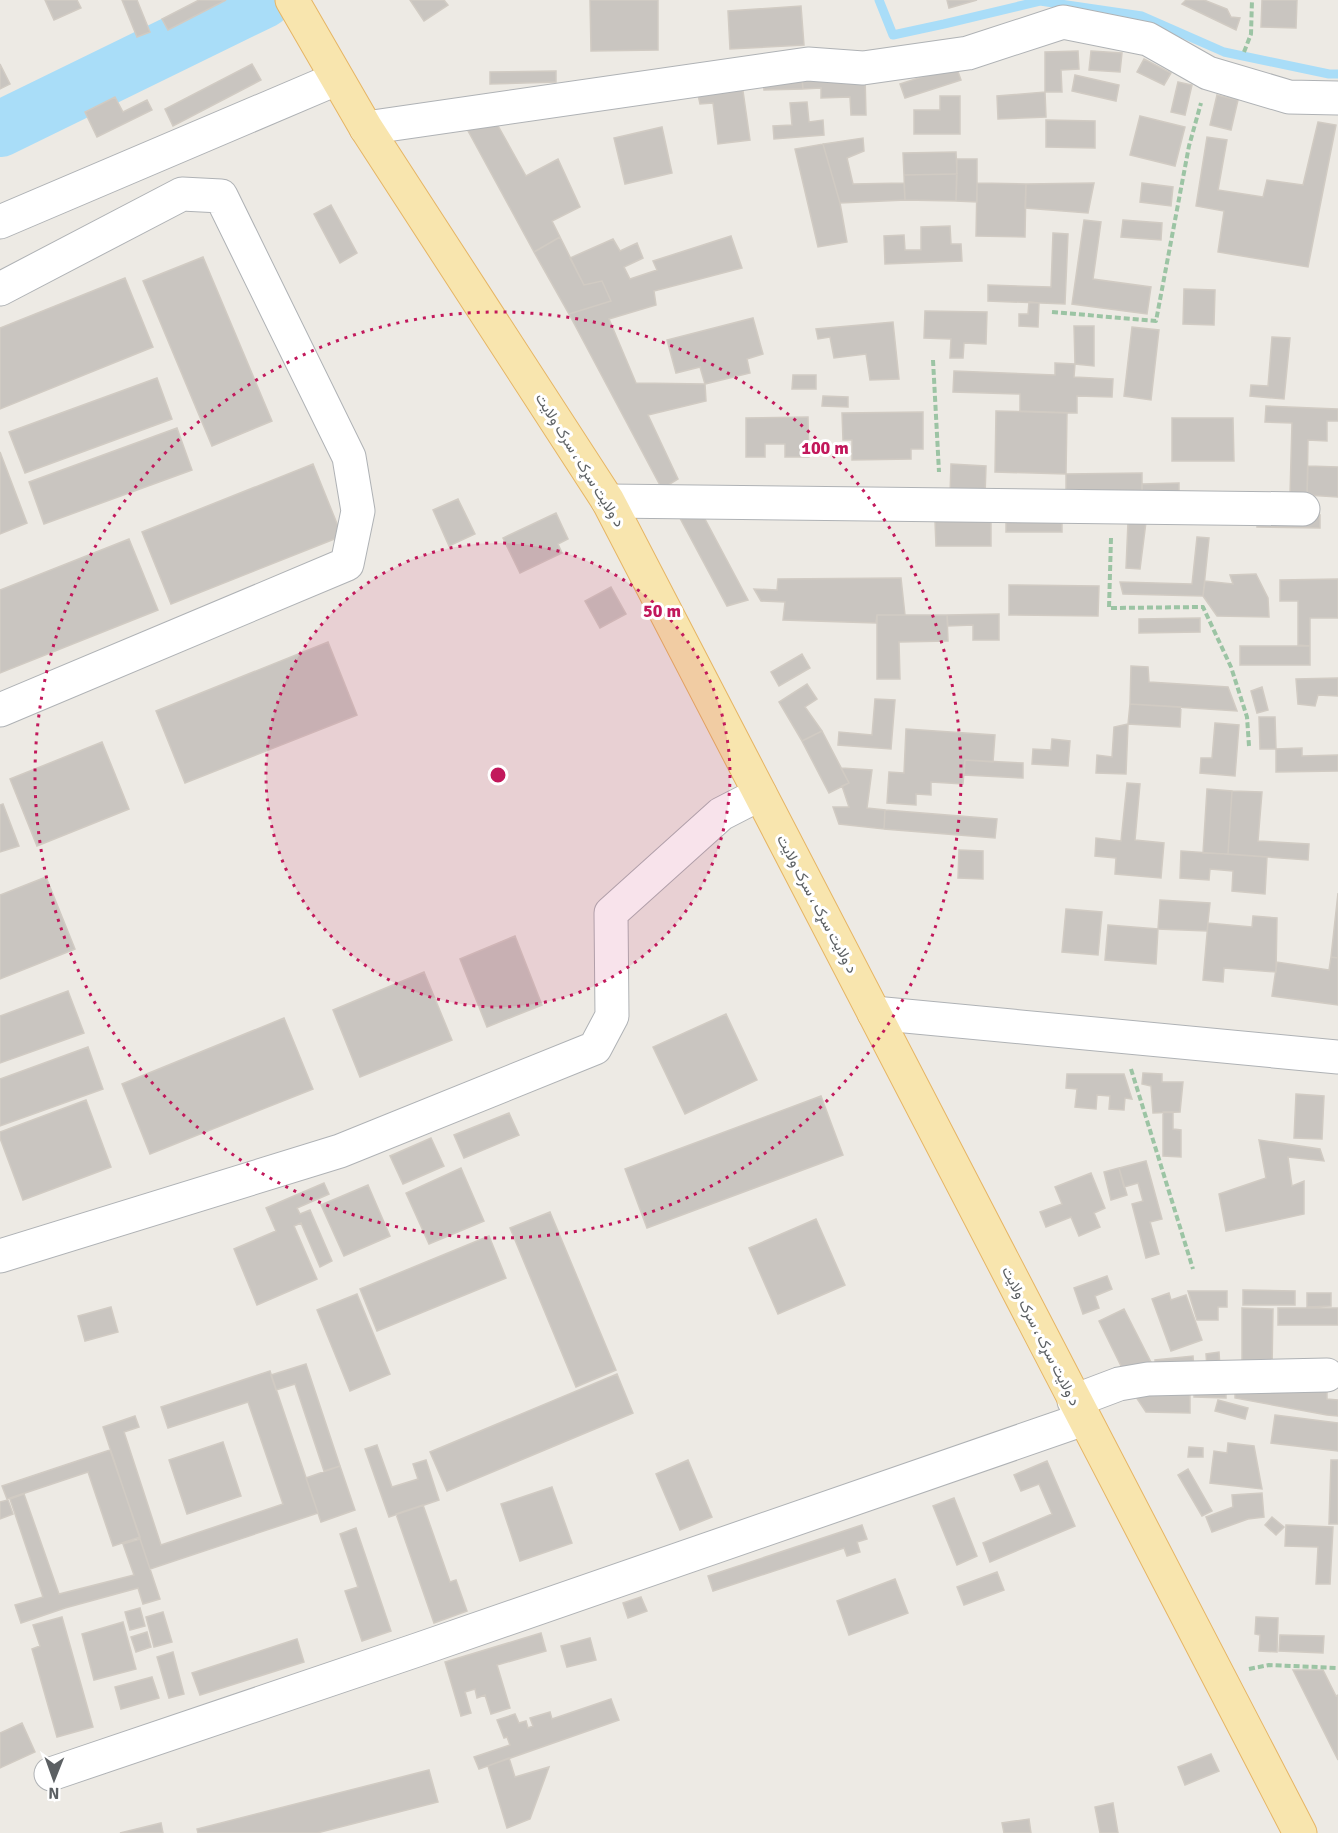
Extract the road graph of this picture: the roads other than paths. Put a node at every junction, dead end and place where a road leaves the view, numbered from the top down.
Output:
1 (292, 0) edge
2 (336, 79) junction
3 (1338, 98) edge
4 (366, 128) junction
5 (0, 222) edge
6 (0, 289) edge
7 (608, 501) junction
8 (1303, 509) dead end
9 (0, 710) edge
10 (760, 794) junction
11 (874, 1013) junction
12 (1338, 1057) edge
13 (0, 1256) edge
14 (1327, 1375) dead end
15 (1079, 1410) junction
16 (51, 1774) dead end
17 (1300, 1833) edge

1 - 2 main road, د ولایت سړک ، سرک ولایت
2 - 4 main road, د ولایت سړک ، سرک ولایت
2 - 5 street
3 - 4 street
4 - 7 main road, د ولایت سړک ، سرک ولایت
6 - 9 street
7 - 8 street
7 - 10 main road, د ولایت سړک ، سرک ولایت
10 - 11 main road, د ولایت سړک ، سرک ولایت
10 - 13 street
11 - 12 street
11 - 15 main road, د ولایت سړک ، سرک ولایت
14 - 15 street
15 - 16 street
15 - 17 main road, د ولایت سړک ، سرک ولایت

